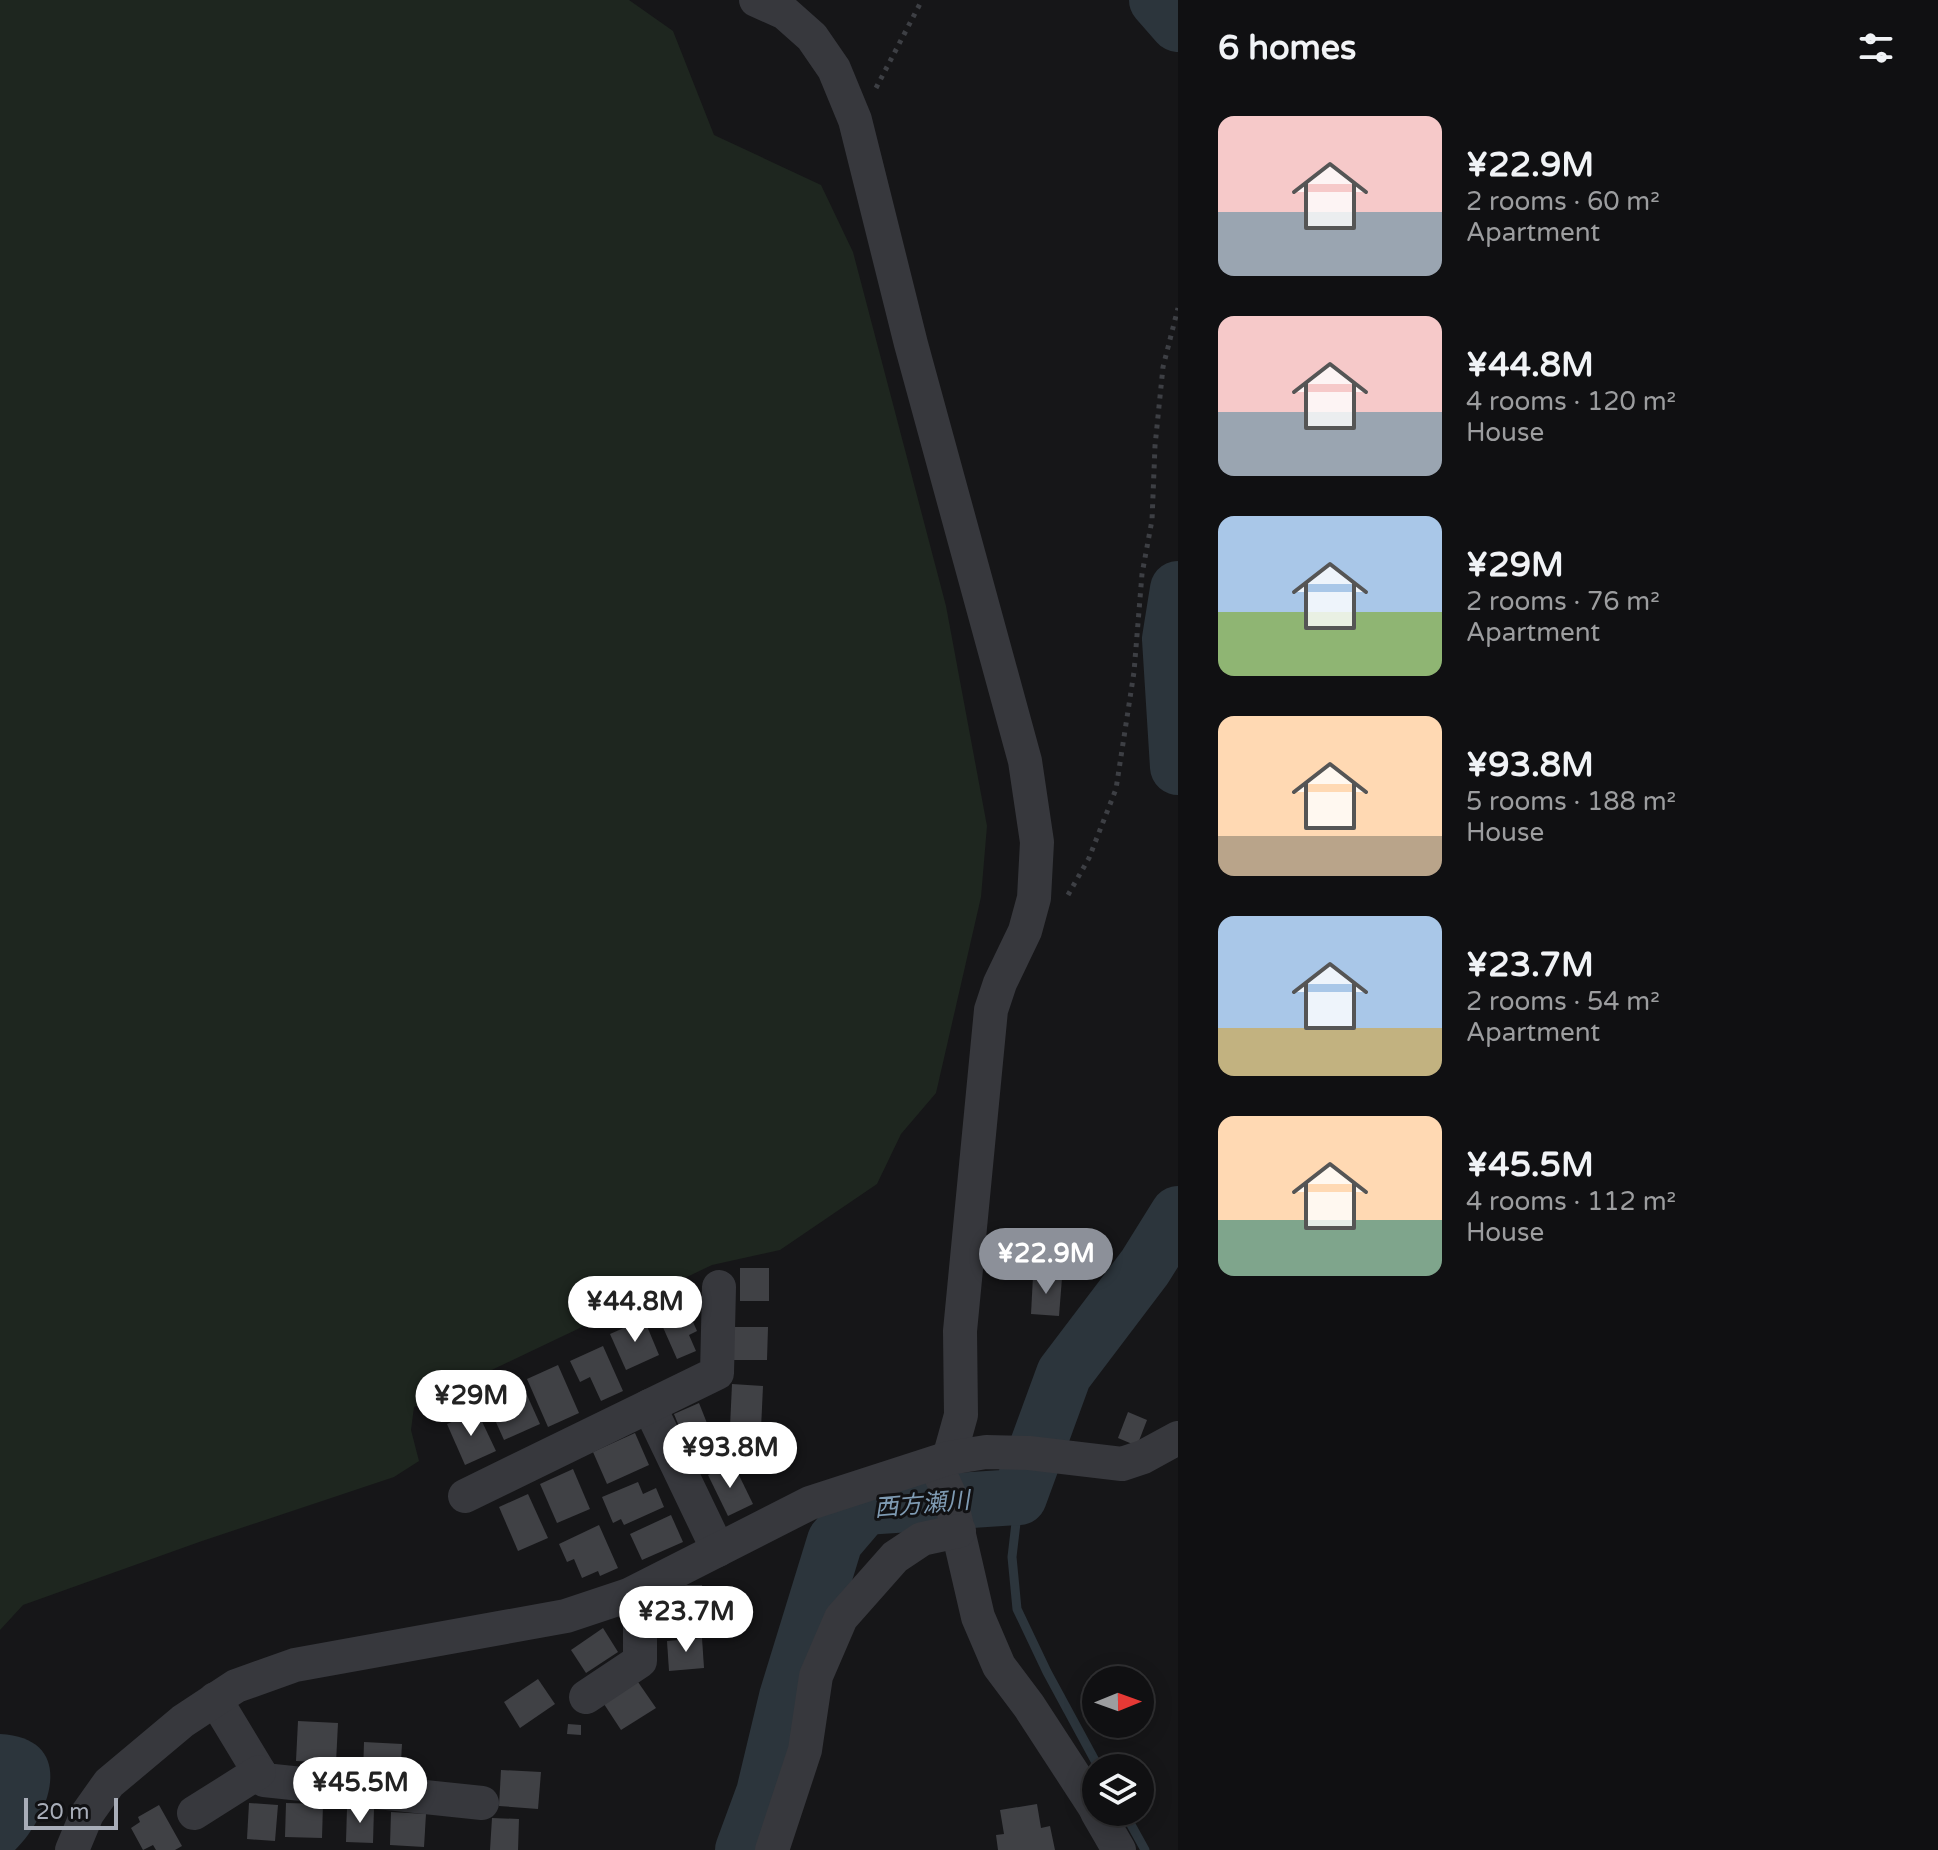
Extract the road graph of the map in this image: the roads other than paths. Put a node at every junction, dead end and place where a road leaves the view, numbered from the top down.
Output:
1 (756, 0) edge
2 (719, 1287) dead end
3 (649, 1406) junction
4 (1178, 1438) edge
5 (942, 1461) junction
6 (465, 1496) dead end
7 (959, 1531) junction
8 (718, 1550) junction
9 (629, 1595) junction
10 (586, 1697) dead end
11 (215, 1699) junction
12 (259, 1772) junction
13 (1082, 1788) edge
14 (482, 1803) dead end
15 (194, 1813) dead end
16 (1105, 1826) edge
17 (72, 1850) edge
18 (772, 1850) edge
19 (1119, 1850) edge

1 - 5 street
2 - 3 street
3 - 6 street
3 - 8 street
4 - 5 street
5 - 7 street
5 - 8 street
7 - 13 street
7 - 18 street
8 - 9 street
9 - 10 street
9 - 11 street
11 - 12 street
11 - 17 street
12 - 14 street
12 - 15 street
16 - 19 street

